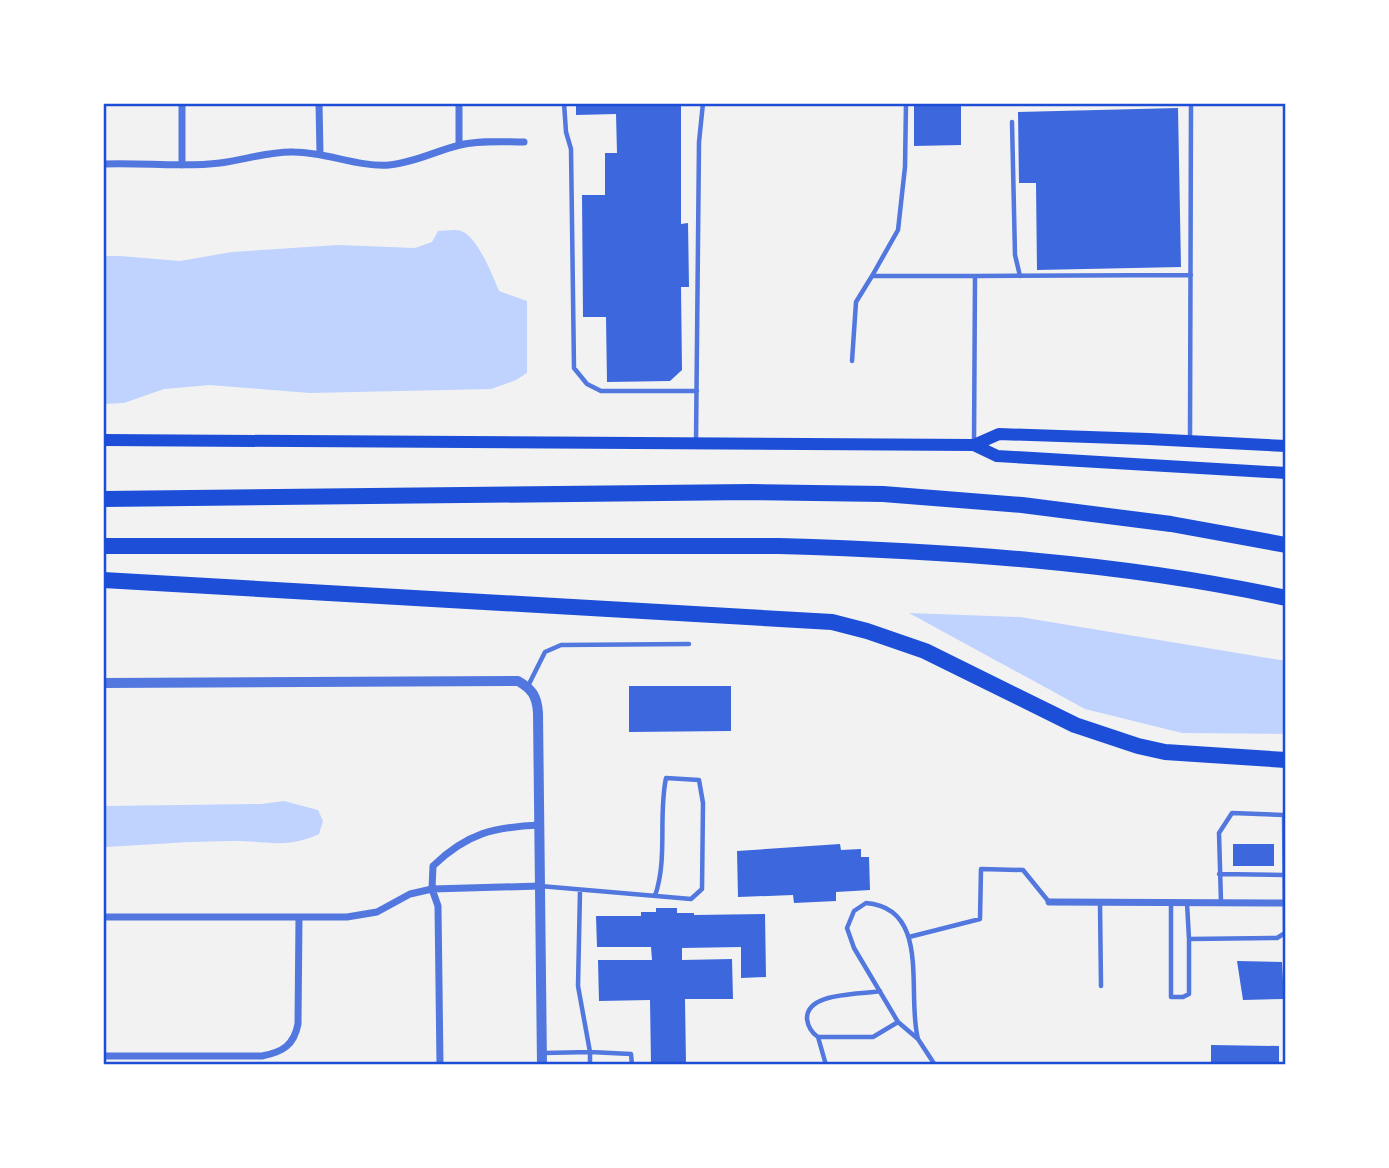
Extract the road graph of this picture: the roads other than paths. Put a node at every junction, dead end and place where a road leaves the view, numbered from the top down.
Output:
1 (182, 103) edge
2 (320, 103) edge
3 (459, 103) edge
4 (564, 103) edge
5 (703, 103) edge
6 (906, 103) edge
7 (1191, 103) edge
8 (1012, 122) dead end
9 (524, 142) dead end
10 (459, 145) junction
11 (320, 154) junction
12 (103, 164) edge
13 (182, 165) junction
14 (1191, 275) junction
15 (872, 276) junction
16 (975, 276) junction
17 (1020, 276) junction
18 (852, 360) dead end
19 (696, 391) junction
20 (103, 440) edge
21 (1190, 441) junction
22 (696, 443) junction
23 (974, 445) junction
24 (1286, 446) edge
25 (1286, 473) edge
26 (103, 499) edge
27 (1286, 545) edge
28 (103, 546) edge
29 (103, 580) edge
30 (1286, 598) edge
31 (689, 644) dead end
32 (103, 683) edge
33 (528, 687) junction
34 (1286, 760) edge
35 (540, 825) junction
36 (1219, 874) junction
37 (1284, 875) edge
38 (540, 886) junction
39 (432, 888) junction
40 (580, 891) junction
41 (655, 896) junction
42 (1049, 902) joint
43 (1100, 902) junction
44 (1171, 903) junction
45 (1186, 903) junction
46 (1222, 903) junction
47 (1285, 903) edge
48 (103, 917) edge
49 (299, 917) junction
50 (909, 937) junction
51 (1189, 939) junction
52 (1101, 986) dead end
53 (880, 991) junction
54 (898, 1022) junction
55 (818, 1037) junction
56 (918, 1039) junction
57 (590, 1052) junction
58 (103, 1056) edge
59 (542, 1059) edge
60 (440, 1065) edge
61 (590, 1065) edge
62 (632, 1065) edge
63 (826, 1065) edge
64 (935, 1065) edge

1 - 13 street
2 - 11 street
3 - 10 street
4 - 19 lane
5 - 19 lane
6 - 15 lane
7 - 14 lane
8 - 17 lane
9 - 10 street
10 - 11 street
11 - 13 street
12 - 13 street
14 - 17 lane
14 - 21 lane
15 - 16 lane
15 - 18 lane
16 - 17 lane
16 - 23 lane
19 - 22 lane
20 - 22 main road
21 - 23 main road
21 - 24 main road
22 - 23 main road
23 - 25 main road
26 - 27 highway
28 - 30 highway
29 - 34 highway
31 - 33 lane
32 - 33 street
33 - 35 street
35 - 38 street
35 - 39 street
36 - 37 lane
36 - 37 lane
36 - 46 lane
37 - 47 lane
38 - 39 street
38 - 40 lane
38 - 59 street
39 - 49 street
39 - 60 street
40 - 41 lane
40 - 57 lane
41 - 41 lane
42 - 43 street
42 - 50 lane
43 - 44 street
43 - 52 lane
44 - 45 street
44 - 51 lane
45 - 46 street
45 - 51 lane
46 - 47 street
47 - 51 lane
48 - 49 street
49 - 58 street
50 - 53 lane
50 - 56 lane
53 - 54 lane
53 - 55 lane
54 - 55 lane
54 - 56 lane
55 - 63 lane
56 - 64 lane
57 - 59 lane
57 - 61 lane
57 - 62 lane

